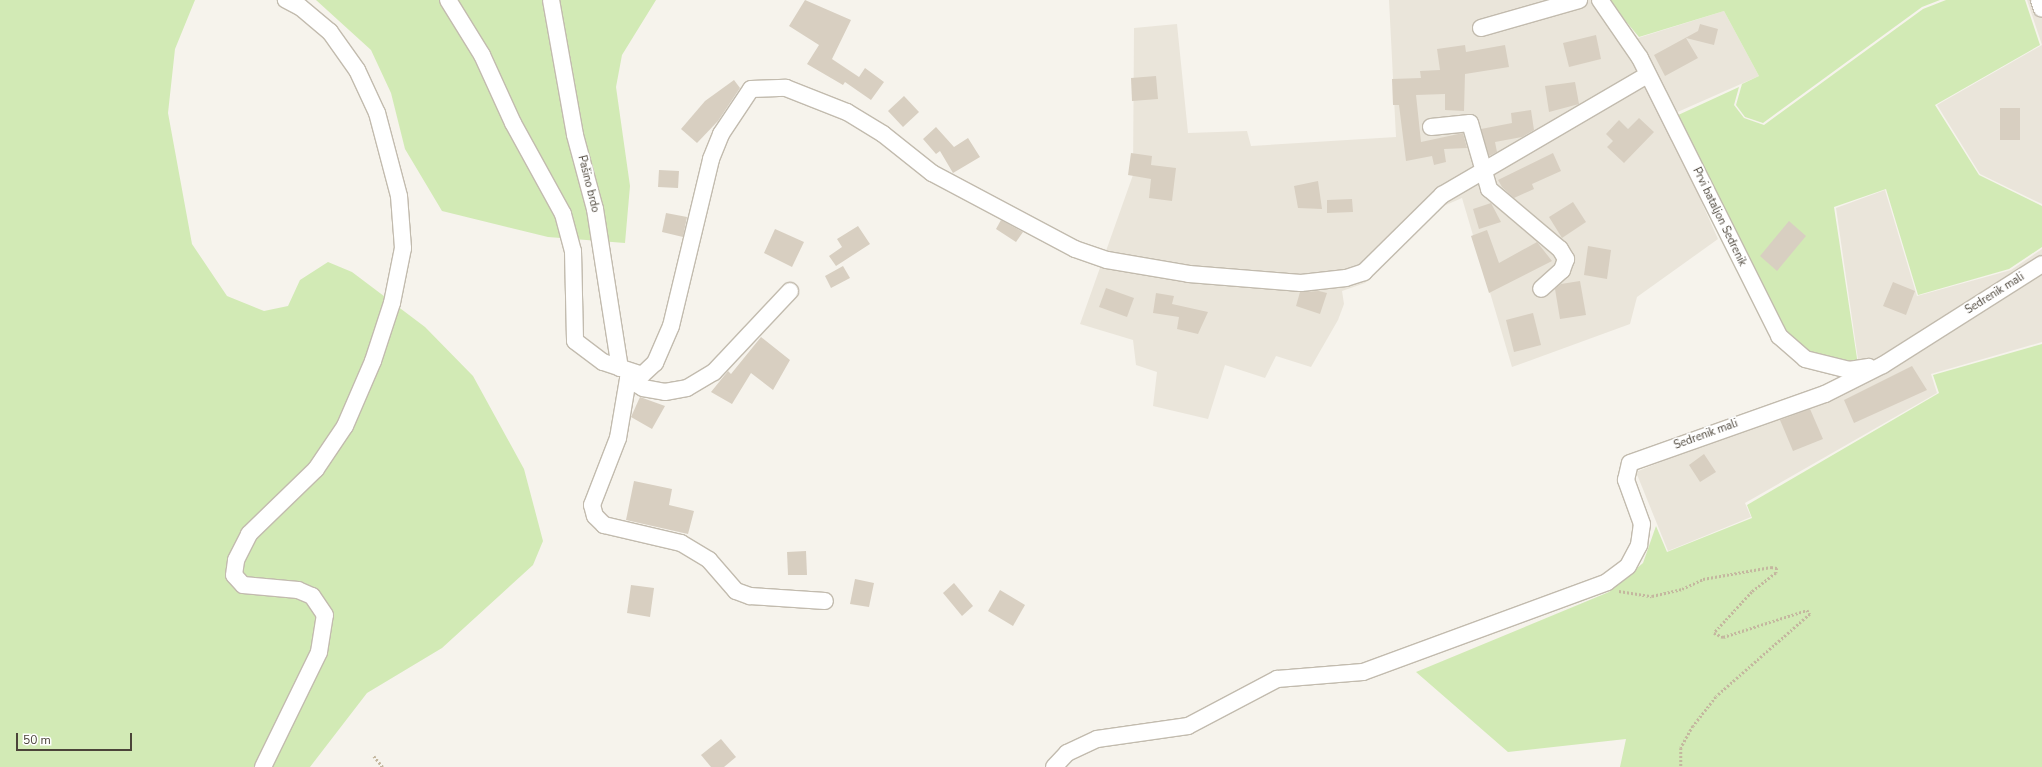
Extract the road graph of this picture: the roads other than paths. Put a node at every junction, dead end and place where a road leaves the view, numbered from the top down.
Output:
1 (286, 0) edge
2 (448, 0) edge
3 (551, 0) edge
4 (1579, 0) edge
5 (1600, 0) edge
6 (2039, 0) edge
7 (2042, 9) edge
8 (1481, 28) dead end
9 (1647, 75) junction
10 (1431, 127) dead end
11 (1482, 173) junction
12 (2042, 264) edge
13 (1541, 290) dead end
14 (790, 291) dead end
15 (1883, 365) junction
16 (626, 373) junction
17 (825, 601) dead end
18 (263, 767) edge
19 (1054, 767) edge

1 - 18 street
2 - 16 street
3 - 16 street, Pašino brdo
4 - 8 street
5 - 9 street, Prvi bataljon Sedrenik
6 - 7 street
9 - 11 street
9 - 15 street, Prvi bataljon Sedrenik
10 - 11 street
11 - 13 street
11 - 16 street
12 - 15 street, Sedrenik mali
14 - 16 street
15 - 19 street, Sedrenik mali
16 - 17 street, Pašino brdo

